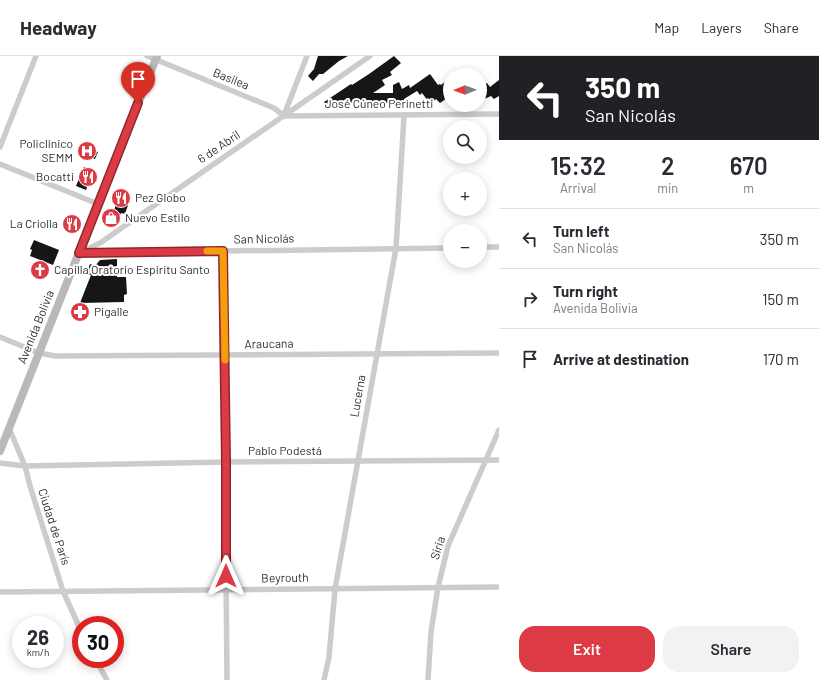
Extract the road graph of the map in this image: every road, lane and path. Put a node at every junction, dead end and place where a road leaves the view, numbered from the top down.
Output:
1 (36, 56) edge
2 (146, 56) edge
3 (307, 56) edge
4 (370, 56) edge
5 (156, 58) edge
6 (499, 114) edge
7 (284, 116) junction
8 (404, 116) junction
9 (0, 147) edge
10 (0, 164) edge
11 (98, 204) junction
12 (487, 247) edge
13 (499, 247) edge
14 (396, 248) junction
15 (443, 248) edge
16 (223, 251) junction
17 (79, 253) junction
18 (0, 337) edge
19 (39, 353) junction
20 (499, 353) edge
21 (377, 354) junction
22 (225, 355) junction
23 (9, 428) junction
24 (499, 430) edge
25 (0, 451) edge
26 (487, 460) junction
27 (499, 460) edge
28 (358, 461) junction
29 (226, 462) junction
30 (0, 463) edge
31 (25, 466) junction
32 (438, 587) junction
33 (499, 587) edge
34 (335, 589) junction
35 (226, 590) junction
36 (0, 592) edge
37 (63, 592) junction
38 (74, 616) edge
39 (100, 668) edge
40 (107, 680) edge
41 (228, 680) edge
42 (324, 680) edge
43 (428, 680) edge

1 - 9 street
2 - 5 street, Basilea
3 - 7 street
4 - 7 street, 6 de Abril
5 - 7 street, Basilea
5 - 11 street, Avenida Bolivia
6 - 8 street, José Cúneo Perinetti
7 - 8 street, José Cúneo Perinetti
7 - 17 street, 6 de Abril
8 - 14 street, Lucerna
10 - 11 street
11 - 17 street, Avenida Bolivia
12 - 13 street
14 - 15 street, San Nicolás
14 - 16 street, San Nicolás
14 - 21 street, Lucerna
16 - 17 street, San Nicolás
16 - 22 street
17 - 19 street, Avenida Bolivia
18 - 19 street, Araucana
19 - 22 street, Araucana
19 - 23 street, Avenida Bolivia
20 - 21 street, Araucana
21 - 22 street, Araucana
21 - 28 street, Lucerna
22 - 29 street
23 - 25 street, Avenida Bolivia
23 - 31 street, Ciudad de París
24 - 26 street, Siria
26 - 27 street, Pablo Podestá
26 - 28 street, Pablo Podestá
26 - 32 street, Siria
28 - 29 street, Pablo Podestá
28 - 34 street, Lucerna
29 - 31 street, Pablo Podestá
29 - 35 street
30 - 31 street, Pablo Podestá
31 - 37 street, Ciudad de París
32 - 33 street, Beyrouth
32 - 34 street, Beyrouth
32 - 43 street, Siria
34 - 35 street, Beyrouth
34 - 42 street, Lucerna
35 - 37 street, Beyrouth
35 - 41 street
36 - 37 street, Beyrouth
37 - 38 street, Ciudad de París
39 - 40 street

